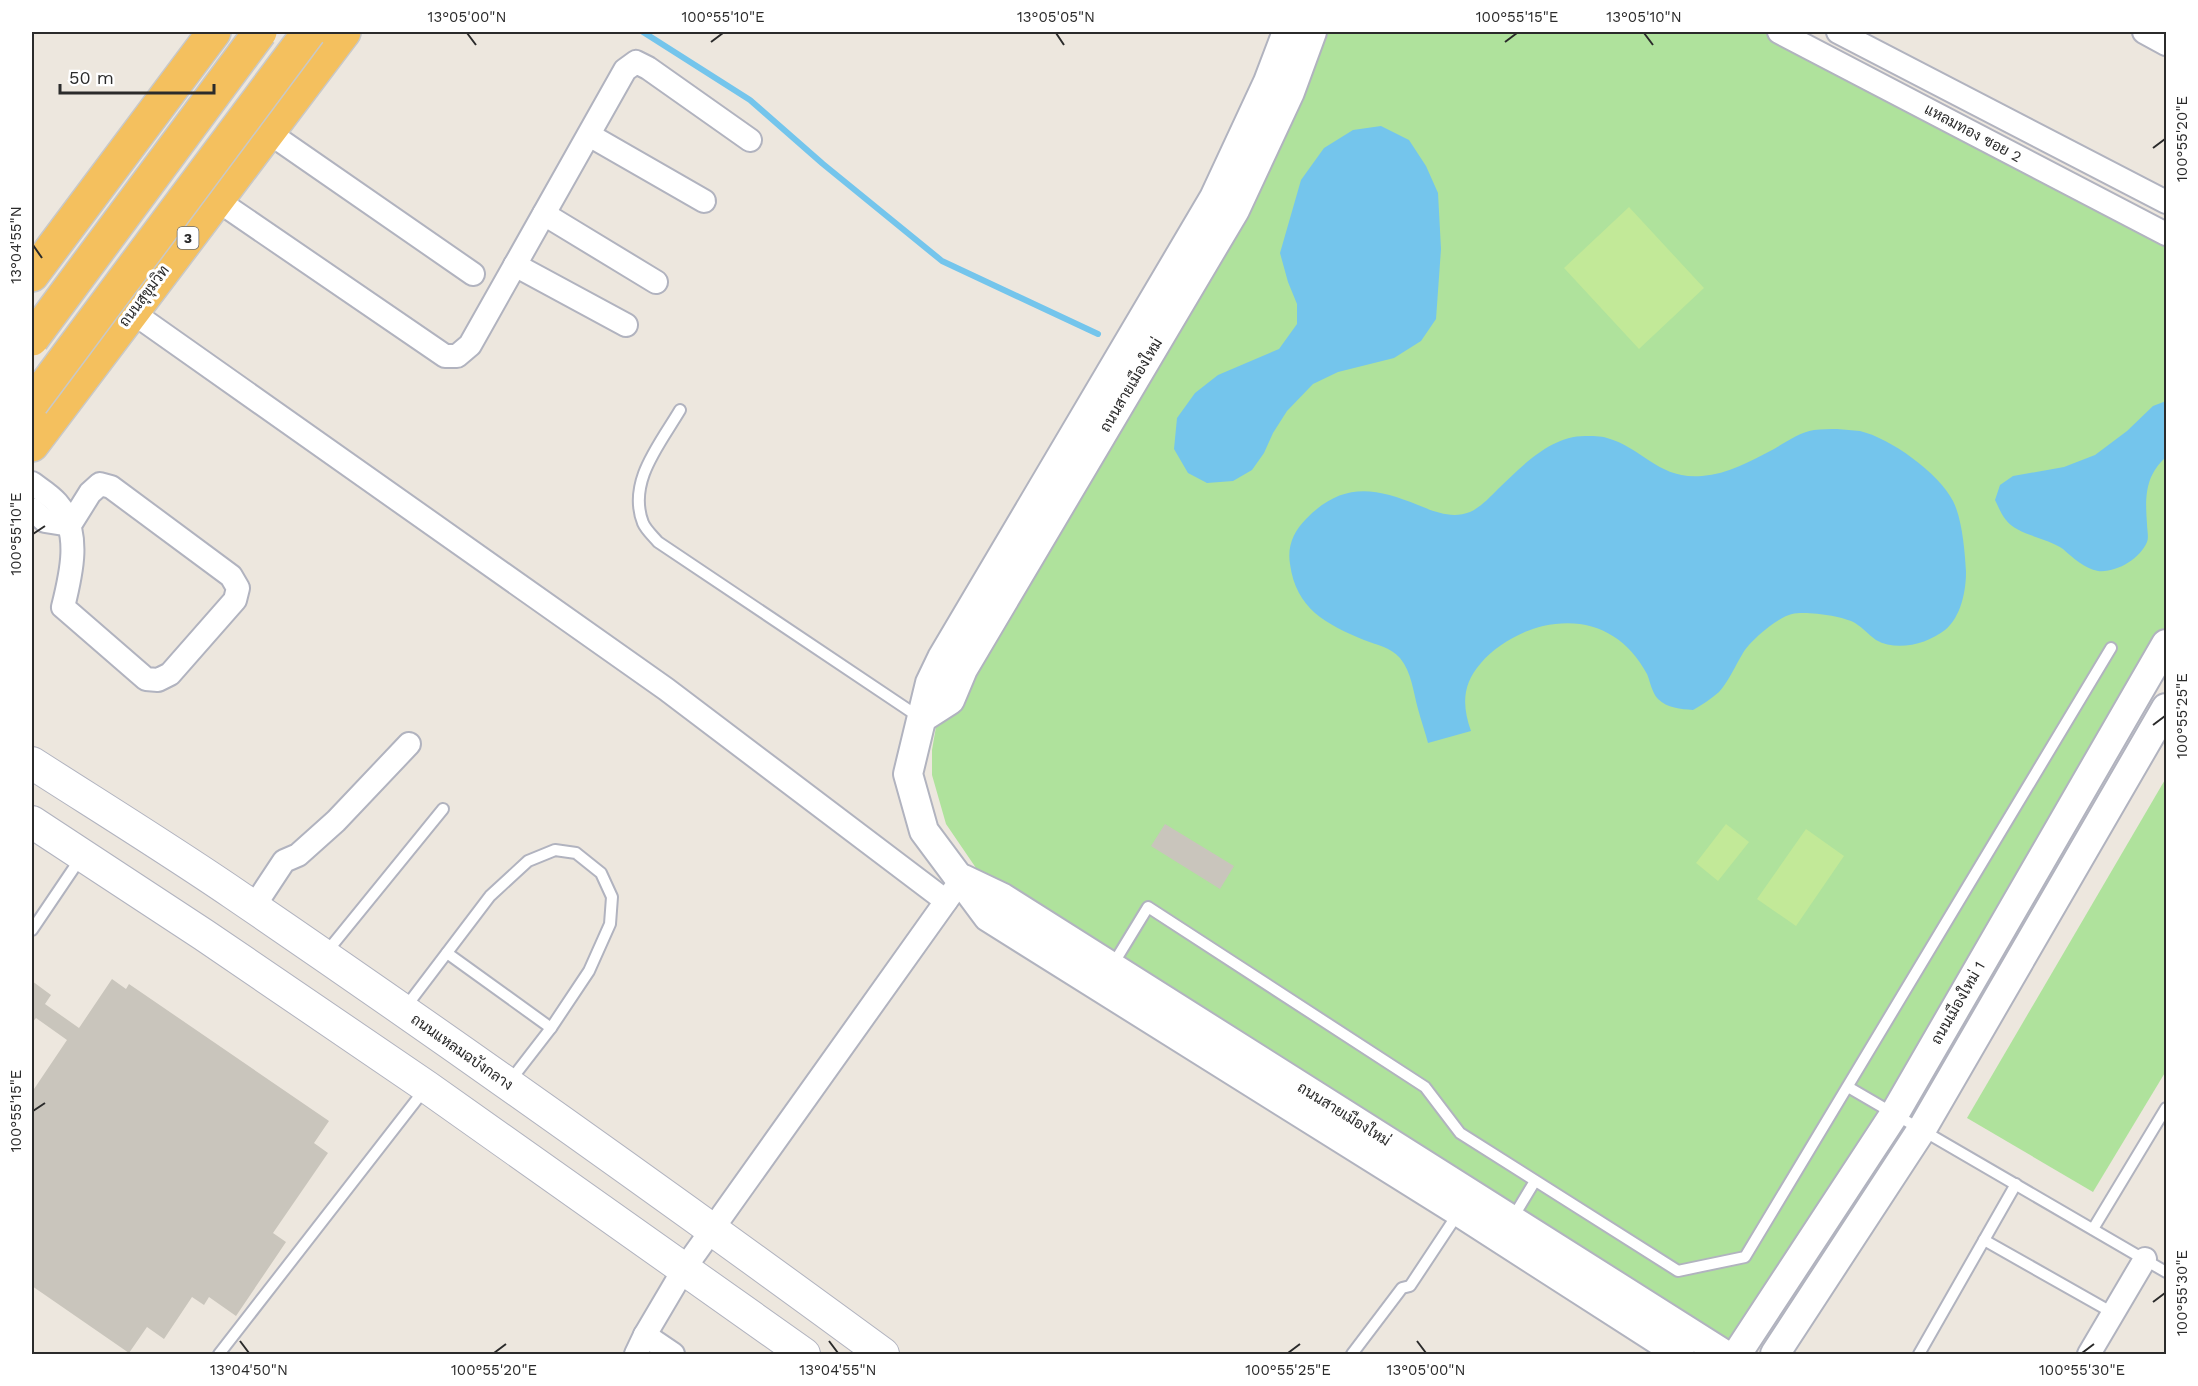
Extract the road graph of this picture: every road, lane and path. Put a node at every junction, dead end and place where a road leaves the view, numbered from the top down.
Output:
1 (214, 32) edge
2 (260, 32) edge
3 (309, 32) edge
4 (344, 32) edge
5 (1287, 32) edge
6 (1312, 32) edge
7 (1779, 32) edge
8 (1838, 32) edge
9 (2144, 32) edge
10 (2166, 44) edge
11 (1935, 82) junction
12 (1271, 104) junction
13 (1924, 107) junction
14 (268, 132) junction
15 (589, 135) junction
16 (750, 140) dead end
17 (124, 152) junction
18 (2119, 178) junction
19 (704, 201) dead end
20 (2166, 202) edge
21 (2110, 204) junction
22 (211, 207) junction
23 (544, 214) junction
24 (2166, 234) edge
25 (515, 266) junction
26 (473, 274) dead end
27 (32, 275) edge
28 (656, 282) dead end
29 (132, 312) junction
30 (626, 325) dead end
31 (32, 339) edge
32 (32, 404) edge
33 (680, 410) dead end
34 (32, 445) edge
35 (32, 483) edge
36 (32, 510) edge
37 (70, 525) junction
38 (2166, 644) edge
39 (2111, 648) dead end
40 (2166, 708) edge
41 (922, 718) junction
42 (409, 744) dead end
43 (32, 763) edge
44 (443, 809) dead end
45 (32, 822) edge
46 (82, 856) junction
47 (954, 890) junction
48 (243, 900) junction
49 (32, 930) edge
50 (204, 935) junction
51 (447, 953) junction
52 (323, 956) junction
53 (1105, 976) junction
54 (403, 1010) junction
55 (551, 1028) junction
56 (508, 1084) junction
57 (427, 1086) junction
58 (1848, 1087) junction
59 (2166, 1108) edge
60 (1895, 1113) junction
61 (1922, 1129) junction
62 (1535, 1181) junction
63 (2016, 1184) junction
64 (1459, 1212) junction
65 (712, 1229) junction
66 (1506, 1229) junction
67 (2093, 1229) junction
68 (1984, 1240) junction
69 (2145, 1259) junction
70 (684, 1269) junction
71 (2166, 1272) edge
72 (2113, 1313) junction
73 (640, 1345) edge
74 (219, 1354) edge
75 (673, 1354) edge
76 (804, 1354) edge
77 (883, 1354) edge
78 (1352, 1354) edge
79 (1680, 1354) edge
80 (1724, 1354) edge
81 (1737, 1354) edge
82 (1775, 1354) edge
83 (1919, 1354) edge
84 (2089, 1354) edge

1 - 17 highway
2 - 31 highway, bridge
3 - 32 highway, ถนนสุขุมวิท / 3, bridge
4 - 14 highway, ถนนสุขุมวิท / 3
5 - 12 street, ถนนสายเมืองใหม่
6 - 12 street, ถนนสายเมืองใหม่
7 - 13 street, แหลมทอง ซอย 2
8 - 11 street, แหลมทอง ซอย 2
9 - 10 street
11 - 13 street
11 - 18 street, แหลมทอง ซอย 2
12 - 41 street, ถนนสายเมืองใหม่
13 - 21 street, แหลมทอง ซอย 2
14 - 22 highway, ถนนสุขุมวิท / 3
14 - 26 street
15 - 16 street
15 - 19 street
15 - 23 street
17 - 22 highway
17 - 27 highway
18 - 20 street, แหลมทอง ซอย 2
18 - 21 street
21 - 24 street, แหลมทอง ซอย 2
22 - 25 street
22 - 29 highway, ถนนสุขุมวิท / 3
23 - 25 street
23 - 28 street
25 - 30 street
29 - 34 highway, ถนนสุขุมวิท / 3
29 - 47 street
33 - 41 lane
35 - 37 street
36 - 37 street
37 - 37 street
38 - 60 street, ถนนเมืองใหม่ 1
39 - 58 lane
40 - 61 street
41 - 47 street, ถนนสายเมืองใหม่
42 - 48 street
43 - 48 main road, ถนนแหลมฉบังกลาง
44 - 52 lane
45 - 46 main road
46 - 49 lane
46 - 50 main road
47 - 53 street, ถนนสายเมืองใหม่
47 - 65 street
48 - 50 main road
48 - 52 main road, ถนนแหลมฉบังกลาง
50 - 57 main road
51 - 54 lane
51 - 55 lane
51 - 55 lane
52 - 54 main road, ถนนแหลมฉบังกลาง
53 - 62 lane
53 - 64 street, ถนนสายเมืองใหม่
53 - 66 street, ถนนสายเมืองใหม่
54 - 56 main road, ถนนแหลมฉบังกลาง
55 - 56 lane
56 - 65 main road, ถนนแหลมฉบังกลาง
57 - 70 main road
57 - 74 lane
58 - 60 lane
58 - 62 lane
59 - 67 lane
60 - 61 lane
60 - 81 street, ถนนเมืองใหม่ 1
61 - 63 lane
61 - 82 street
62 - 66 lane
63 - 67 lane
63 - 68 lane
64 - 66 street, ถนนสายเมืองใหม่
64 - 78 lane
65 - 70 street
65 - 77 main road, ถนนแหลมฉบังกลาง
66 - 79 street, ถนนสายเมืองใหม่
66 - 80 street, ถนนสายเมืองใหม่
67 - 69 lane
68 - 72 lane
68 - 83 lane
69 - 71 lane
69 - 72 street
70 - 73 street
70 - 76 main road
72 - 84 street
73 - 75 street

